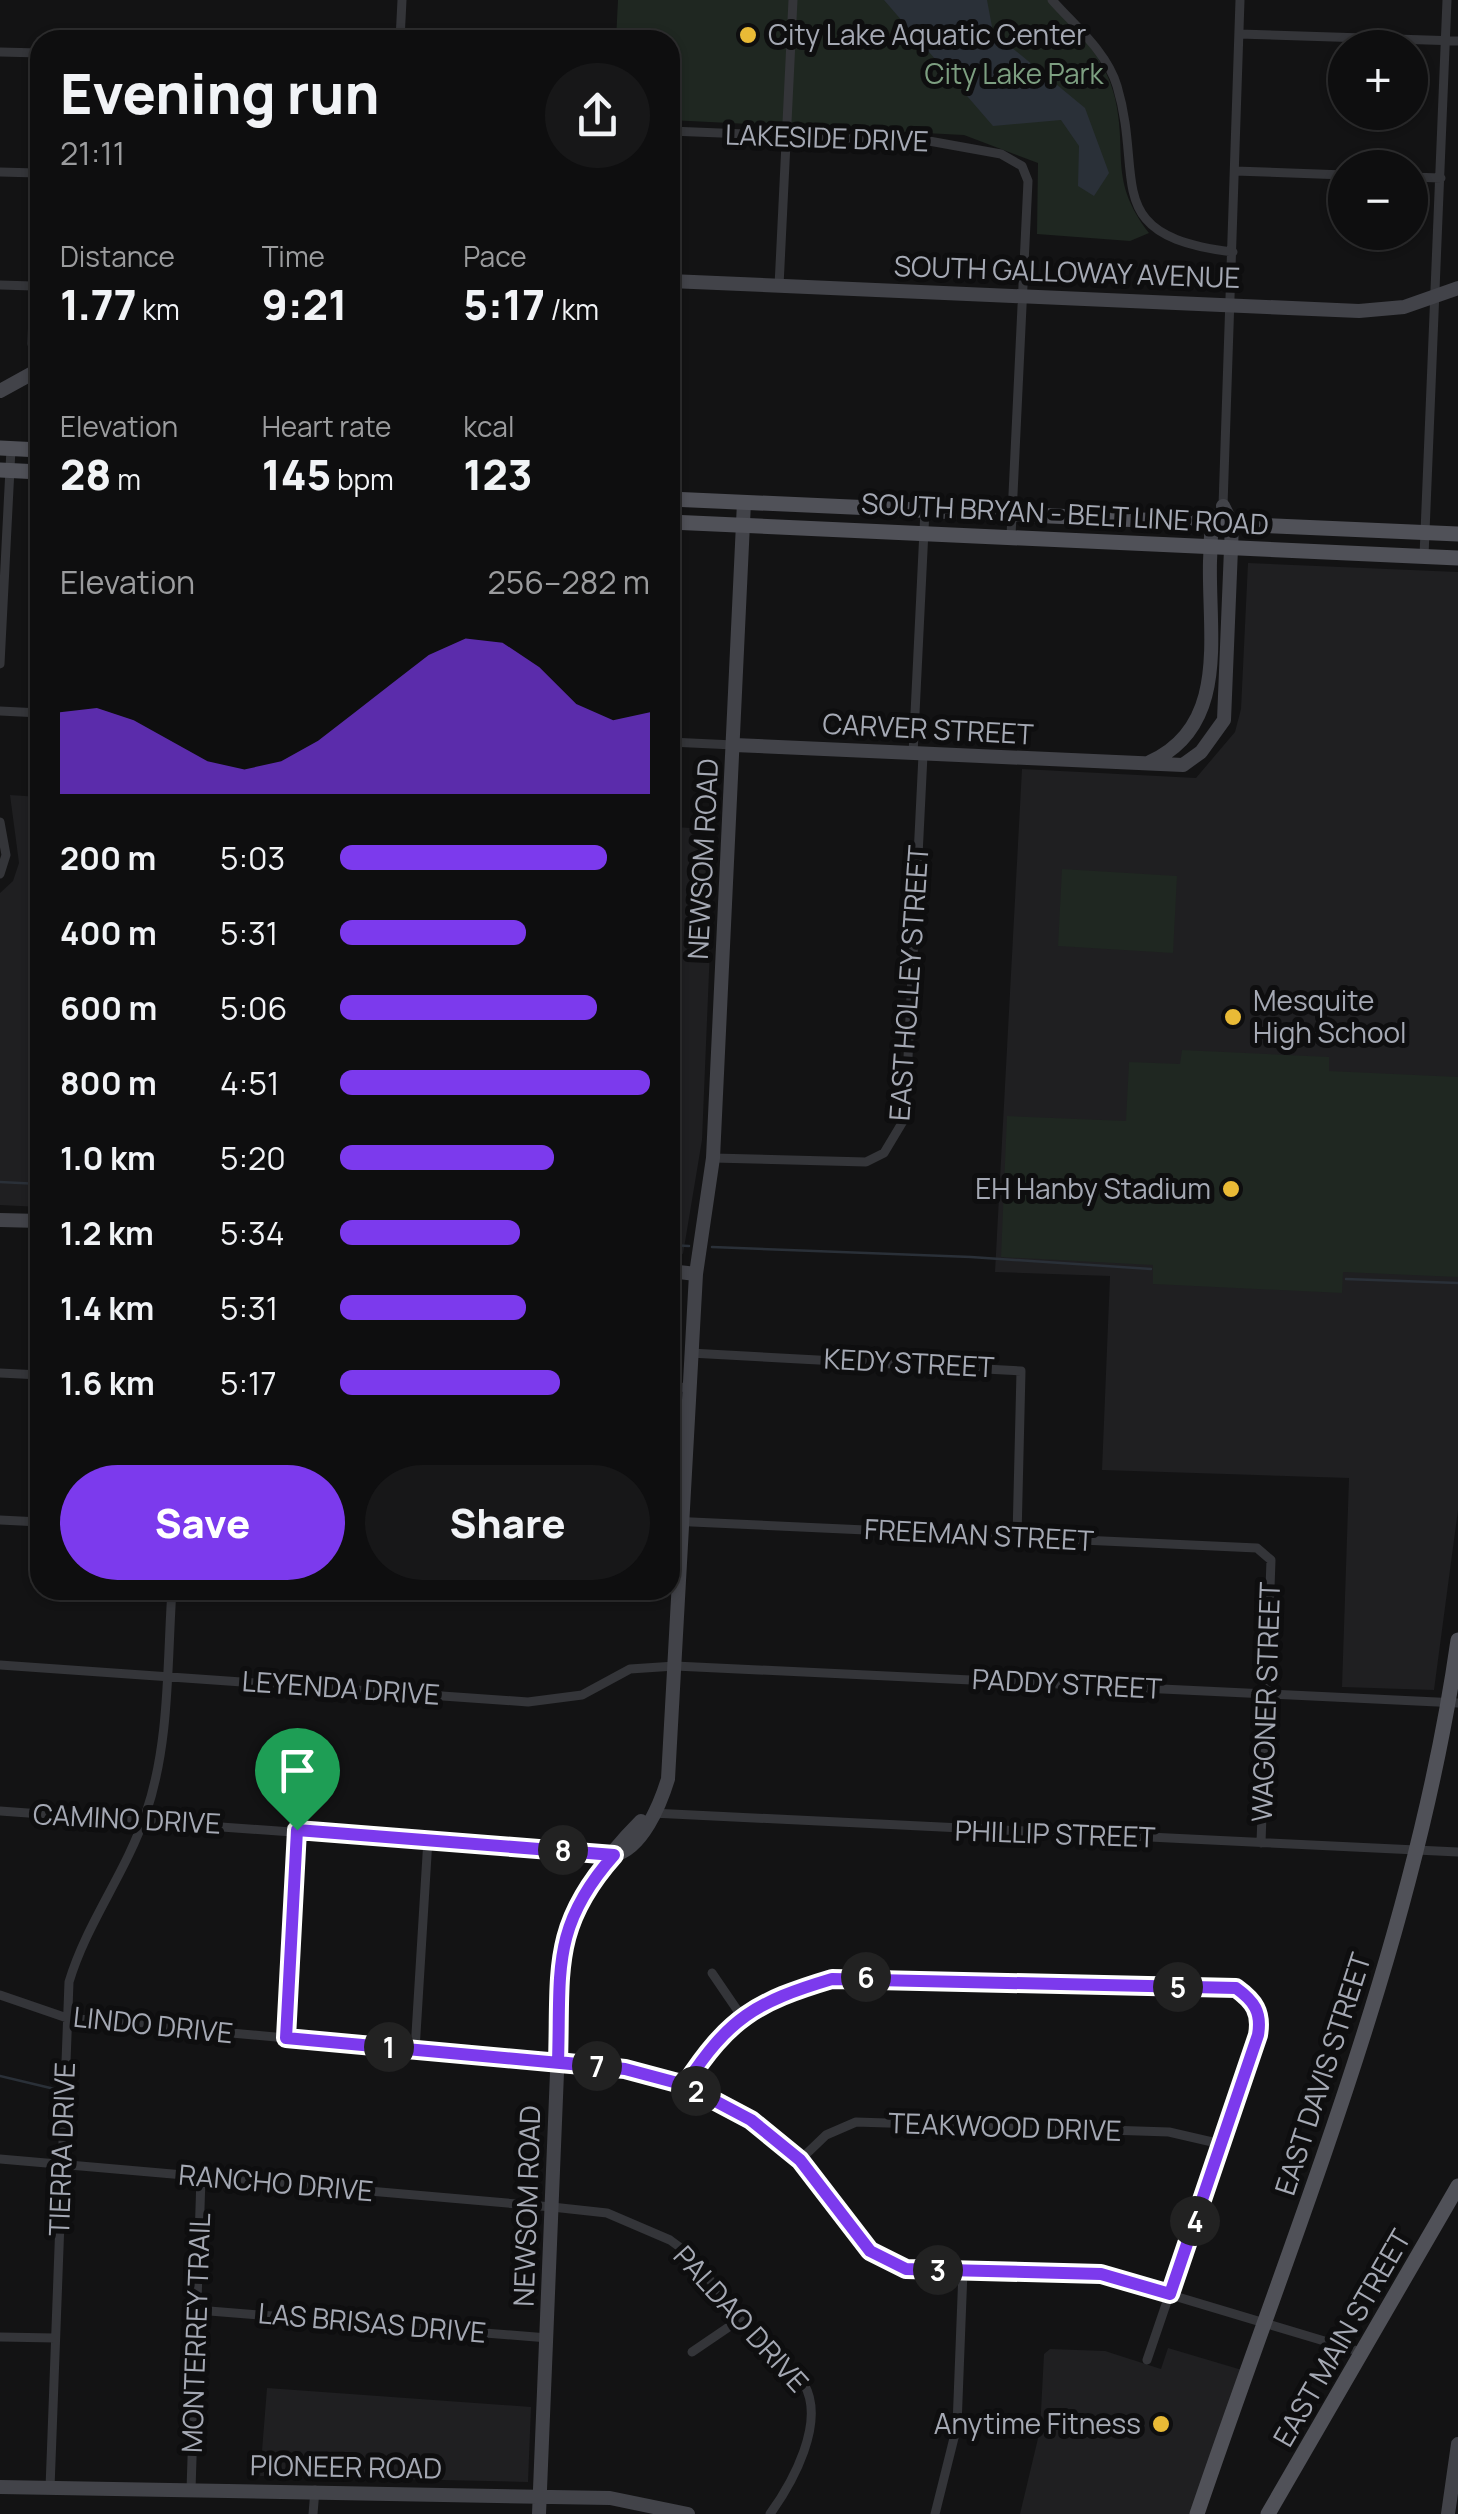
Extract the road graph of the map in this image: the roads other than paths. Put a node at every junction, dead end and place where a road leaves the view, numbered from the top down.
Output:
1 (402, 0) edge
2 (793, 0) edge
3 (1052, 0) edge
4 (1240, 0) edge
5 (1447, 0) edge
6 (400, 30) edge
7 (1239, 34) junction
8 (1446, 41) junction
9 (1458, 42) edge
10 (0, 52) edge
11 (30, 54) edge
12 (680, 131) edge
13 (786, 136) junction
14 (1234, 171) junction
15 (0, 172) edge
16 (30, 173) edge
17 (1328, 174) edge
18 (1428, 178) edge
19 (1441, 178) junction
20 (1233, 252) junction
21 (680, 281) edge
22 (0, 285) edge
23 (30, 286) edge
24 (779, 286) junction
25 (1458, 288) edge
26 (1024, 294) junction
27 (1436, 297) junction
28 (1230, 302) junction
29 (30, 374) edge
30 (0, 391) edge
31 (5, 448) edge
32 (30, 449) edge
33 (5, 470) edge
34 (30, 471) edge
35 (680, 499) edge
36 (744, 502) junction
37 (846, 506) junction
38 (1222, 506) junction
39 (925, 510) junction
40 (1012, 514) junction
41 (1123, 519) junction
42 (680, 522) edge
43 (1213, 523) junction
44 (1232, 524) junction
45 (742, 525) junction
46 (845, 529) junction
47 (924, 532) junction
48 (1426, 532) junction
49 (1458, 534) edge
50 (1011, 536) junction
51 (1122, 541) junction
52 (1210, 545) junction
53 (1230, 546) junction
54 (1424, 556) junction
55 (1458, 558) edge
56 (0, 664) edge
57 (0, 711) edge
58 (30, 712) edge
59 (680, 742) edge
60 (734, 745) junction
61 (918, 755) junction
62 (1145, 764) junction
63 (0, 822) edge
64 (0, 874) edge
65 (713, 1158) junction
66 (0, 1220) edge
67 (30, 1222) edge
68 (680, 1273) edge
69 (696, 1274) junction
70 (690, 1352) junction
71 (0, 1372) edge
72 (30, 1374) edge
73 (680, 1387) edge
74 (689, 1388) junction
75 (680, 1480) edge
76 (0, 1520) edge
77 (680, 1521) edge
78 (30, 1522) edge
79 (1017, 1537) junction
80 (1271, 1560) joint
81 (171, 1600) edge
82 (675, 1600) edge
83 (1458, 1640) edge
84 (0, 1665) edge
85 (675, 1666) junction
86 (166, 1675) junction
87 (1268, 1694) junction
88 (1454, 1703) edge
89 (0, 1811) edge
90 (652, 1813) junction
91 (144, 1819) junction
92 (297, 1830) junction
93 (428, 1839) junction
94 (1260, 1843) junction
95 (1418, 1850) junction
96 (1458, 1852) edge
97 (614, 1855) junction
98 (712, 1973) dead end
99 (0, 1996) edge
100 (742, 2017) junction
101 (67, 2018) junction
102 (286, 2038) junction
103 (415, 2050) junction
104 (558, 2062) junction
105 (685, 2085) junction
106 (1220, 2144) junction
107 (0, 2159) edge
108 (800, 2160) junction
109 (61, 2166) junction
110 (201, 2177) junction
111 (1458, 2186) edge
112 (552, 2207) junction
113 (963, 2271) junction
114 (1170, 2294) junction
115 (197, 2310) junction
116 (739, 2320) junction
117 (1266, 2326) junction
118 (0, 2336) edge
119 (55, 2338) junction
120 (548, 2338) junction
121 (692, 2352) dead end
122 (1361, 2352) junction
123 (1146, 2360) dead end
124 (1458, 2444) edge
125 (0, 2487) edge
126 (50, 2488) junction
127 (190, 2490) junction
128 (315, 2490) junction
129 (542, 2496) junction
130 (313, 2514) edge
131 (539, 2514) edge
132 (688, 2514) edge
133 (770, 2514) edge
134 (935, 2514) edge
135 (1197, 2514) edge
136 (1268, 2514) edge
137 (1448, 2514) edge

1 - 6 street
2 - 13 street
3 - 20 street
4 - 7 street
5 - 8 street
7 - 8 street
7 - 14 street
8 - 9 street
8 - 19 street
10 - 11 street
12 - 13 street, LAKESIDE DRIVE
13 - 24 street
13 - 26 street, LAKESIDE DRIVE
14 - 17 street
14 - 20 street
15 - 16 street
18 - 19 street
19 - 27 street
20 - 28 street
21 - 24 street, SOUTH GALLOWAY AVENUE
22 - 23 street
24 - 26 street, SOUTH GALLOWAY AVENUE
25 - 27 street, SOUTH GALLOWAY AVENUE
26 - 28 street, SOUTH GALLOWAY AVENUE
26 - 40 street
27 - 28 street, SOUTH GALLOWAY AVENUE
27 - 48 street
28 - 38 street
29 - 30 street
31 - 32 main road
31 - 33 street
33 - 34 main road
33 - 56 street
35 - 36 main road, SOUTH BRYAN - BELT LINE ROAD
36 - 37 main road, SOUTH BRYAN - BELT LINE ROAD
36 - 45 street, NEWSOM ROAD
37 - 39 main road, SOUTH BRYAN - BELT LINE ROAD
37 - 46 main road
38 - 43 street
38 - 44 street
39 - 40 main road, SOUTH BRYAN - BELT LINE ROAD
39 - 47 street, EAST HOLLEY STREET
40 - 41 main road, SOUTH BRYAN - BELT LINE ROAD
40 - 50 street
41 - 43 main road, SOUTH BRYAN - BELT LINE ROAD
41 - 51 main road
42 - 45 main road, SOUTH BRYAN - BELT LINE ROAD
43 - 44 main road, SOUTH BRYAN - BELT LINE ROAD
43 - 52 street
44 - 48 main road, SOUTH BRYAN - BELT LINE ROAD
44 - 53 street
45 - 46 main road, SOUTH BRYAN - BELT LINE ROAD
45 - 60 street, NEWSOM ROAD
46 - 47 main road, SOUTH BRYAN - BELT LINE ROAD
47 - 50 main road, SOUTH BRYAN - BELT LINE ROAD
47 - 61 street, EAST HOLLEY STREET
48 - 49 main road, SOUTH BRYAN - BELT LINE ROAD
48 - 54 street
50 - 51 main road, SOUTH BRYAN - BELT LINE ROAD
51 - 52 main road, SOUTH BRYAN - BELT LINE ROAD
52 - 53 main road, SOUTH BRYAN - BELT LINE ROAD
52 - 62 street
53 - 54 main road, SOUTH BRYAN - BELT LINE ROAD
53 - 62 street, CARVER STREET
54 - 55 main road, SOUTH BRYAN - BELT LINE ROAD
57 - 58 street
59 - 60 street, CARVER STREET
60 - 61 street, CARVER STREET
60 - 65 street, NEWSOM ROAD
61 - 62 street, CARVER STREET
61 - 65 street, EAST HOLLEY STREET
63 - 64 street
65 - 69 street, NEWSOM ROAD
66 - 67 street
68 - 69 street
69 - 70 street, NEWSOM ROAD
70 - 74 street, NEWSOM ROAD
70 - 79 street, KEDY STREET
71 - 72 street
73 - 74 street
74 - 75 street, NEWSOM ROAD
76 - 78 street
77 - 79 street, FREEMAN STREET
79 - 80 street, FREEMAN STREET
80 - 87 street, WAGONER STREET
81 - 86 street, TIERRA DRIVE
82 - 85 street, NEWSOM ROAD
83 - 88 main road, EAST DAVIS STREET
84 - 86 street, LEYENDA DRIVE
85 - 86 street, LEYENDA DRIVE
85 - 87 street, PADDY STREET
85 - 90 street, NEWSOM ROAD
86 - 91 street, TIERRA DRIVE
87 - 88 street, PADDY STREET
87 - 94 street, WAGONER STREET
88 - 95 main road, EAST DAVIS STREET
89 - 91 street, CAMINO DRIVE
90 - 94 street, PHILLIP STREET
90 - 97 street, NEWSOM ROAD
91 - 92 street, CAMINO DRIVE
91 - 101 street, TIERRA DRIVE
92 - 93 street, CAMINO DRIVE
92 - 102 street
93 - 97 street, CAMINO DRIVE
93 - 103 street
94 - 95 street, PHILLIP STREET
95 - 96 street, PHILLIP STREET
95 - 117 main road, EAST DAVIS STREET
97 - 104 street, NEWSOM ROAD
98 - 100 street
99 - 101 street, LINDO DRIVE
100 - 105 street
100 - 106 street
101 - 102 street, LINDO DRIVE
101 - 109 street, TIERRA DRIVE
102 - 103 street, LINDO DRIVE
103 - 104 street, LINDO DRIVE
104 - 105 street, LINDO DRIVE
104 - 112 street, NEWSOM ROAD
105 - 108 street, LINDO DRIVE
106 - 108 street, TEAKWOOD DRIVE
106 - 114 street
107 - 109 street, RANCHO DRIVE
108 - 113 street, LINDO DRIVE
109 - 110 street, RANCHO DRIVE
109 - 119 street, TIERRA DRIVE
110 - 112 street, RANCHO DRIVE
110 - 115 street, MONTERREY TRAIL
111 - 122 main road, EAST MAIN STREET
112 - 116 street, PALDAO DRIVE
112 - 120 street, NEWSOM ROAD
113 - 114 street, LINDO DRIVE
113 - 134 street
114 - 117 street, LINDO DRIVE
114 - 123 street
115 - 120 street, LAS BRISAS DRIVE
115 - 127 street, MONTERREY TRAIL
116 - 121 street
116 - 133 street, PALDAO DRIVE
117 - 122 street, LINDO DRIVE
117 - 135 main road, EAST DAVIS STREET
118 - 119 street
119 - 126 street, TIERRA DRIVE
120 - 129 street, NEWSOM ROAD
122 - 136 main road, EAST MAIN STREET
124 - 137 street
125 - 126 street, PIONEER ROAD
126 - 127 street, PIONEER ROAD
127 - 128 street, PIONEER ROAD
128 - 129 street, PIONEER ROAD
128 - 130 street
129 - 131 street, NEWSOM ROAD
129 - 132 street, PIONEER ROAD

